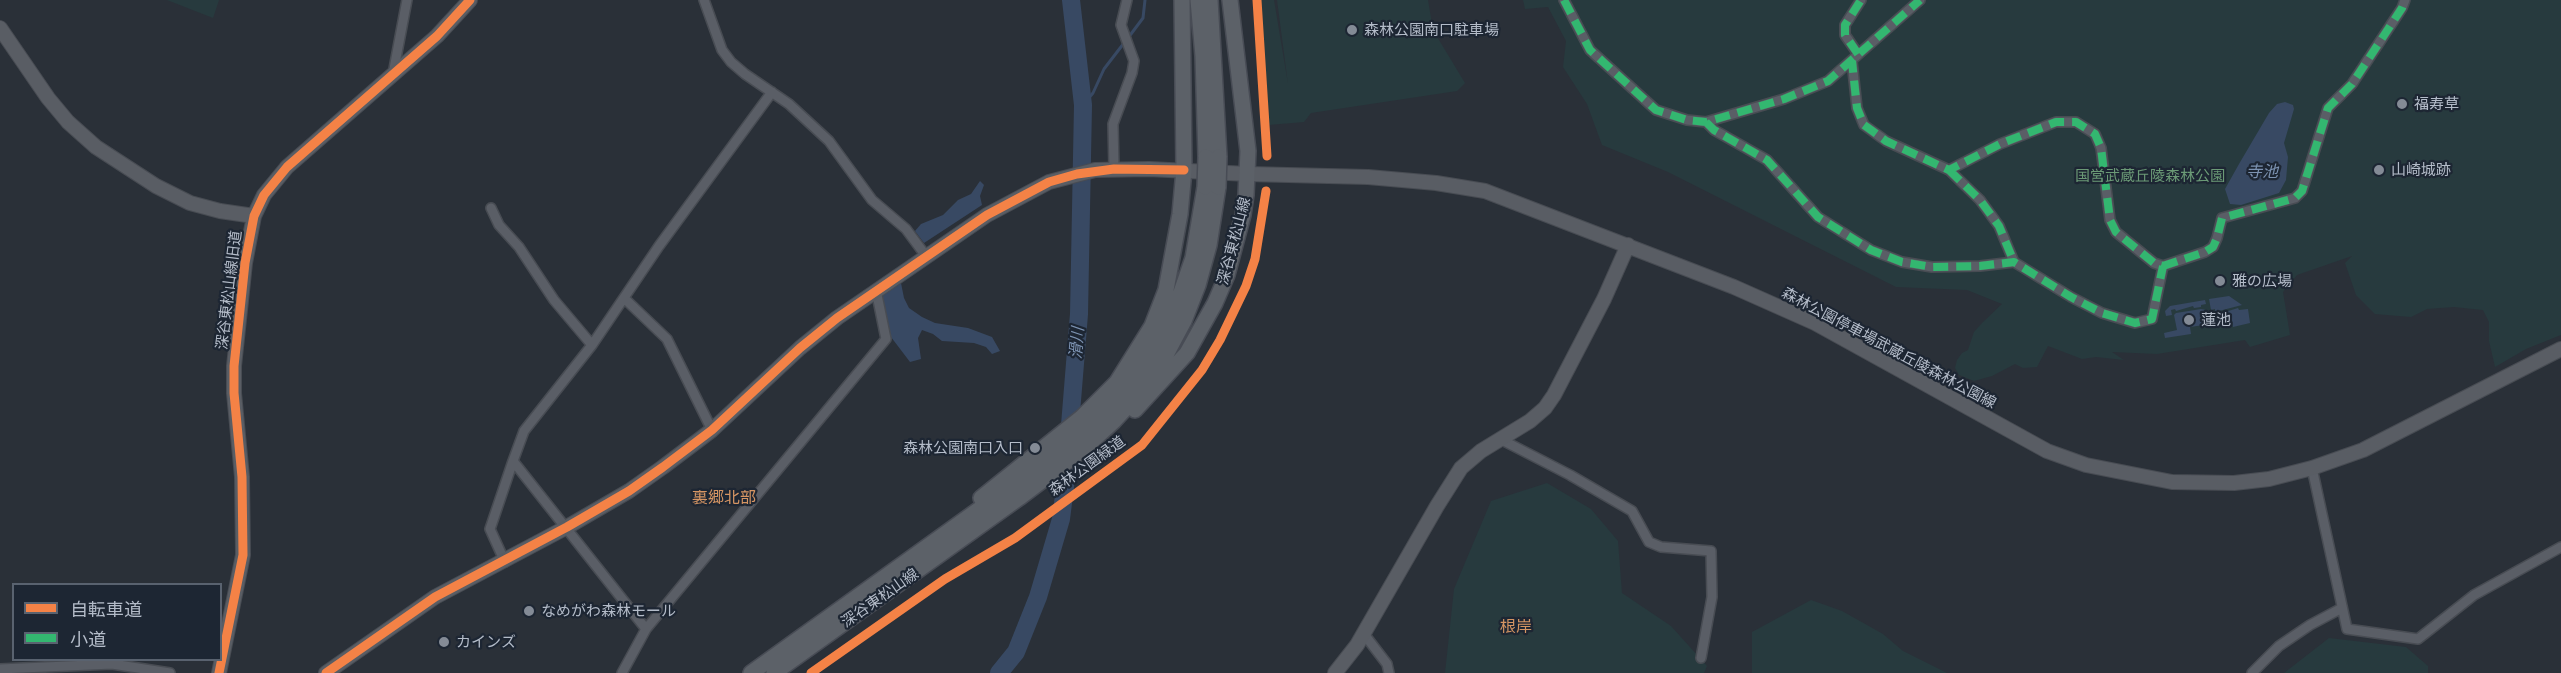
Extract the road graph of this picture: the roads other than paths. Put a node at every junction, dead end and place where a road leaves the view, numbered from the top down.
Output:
1 (407, 0) edge
2 (470, 0) edge
3 (704, 0) edge
4 (1127, 0) edge
5 (1182, 0) edge
6 (1198, 0) edge
7 (1210, 0) edge
8 (1230, 0) edge
9 (1563, 0) edge
10 (1861, 0) edge
11 (1920, 0) edge
12 (2405, 0) edge
13 (0, 27) edge
14 (1855, 58) junction
15 (393, 76) junction
16 (772, 92) junction
17 (1706, 122) junction
18 (1212, 157) junction
19 (1108, 169) junction
20 (1184, 170) junction
21 (1949, 170) junction
22 (1248, 174) junction
23 (1212, 187) junction
24 (492, 208) dead end
25 (254, 216) junction
26 (1628, 245) junction
27 (926, 256) junction
28 (2014, 262) junction
29 (2163, 266) junction
30 (876, 290) junction
31 (624, 298) junction
32 (592, 345) junction
33 (2561, 349) edge
34 (712, 430) junction
35 (1500, 439) junction
36 (513, 461) junction
37 (2312, 468) junction
38 (986, 523) junction
39 (567, 527) junction
40 (953, 529) junction
41 (2561, 547) edge
42 (504, 562) junction
43 (2342, 608) junction
44 (646, 628) junction
45 (1364, 633) junction
46 (222, 658) edge
47 (1701, 658) dead end
48 (0, 669) edge
49 (170, 673) edge
50 (326, 673) edge
51 (622, 673) edge
52 (751, 673) edge
53 (774, 673) edge
54 (1335, 673) edge
55 (1389, 673) edge
56 (2252, 673) edge

1 - 15 street
2 - 15 street, 深谷東松山線旧道
3 - 16 street
4 - 19 street
5 - 20 main road, 深谷東松山線
6 - 18 main road, 深谷東松山線
7 - 18 main road, 深谷東松山線
8 - 22 main road, 深谷東松山線
9 - 17 street
10 - 14 street
11 - 14 street
12 - 29 street
13 - 25 street
14 - 17 street
14 - 21 street
15 - 25 street, 深谷東松山線旧道
16 - 27 street
16 - 31 street
17 - 28 street
18 - 23 main road, 深谷東松山線, bridge
19 - 20 street, 森林公園停車場武蔵丘陵森林公園線
19 - 27 street, 森林公園停車場武蔵丘陵森林公園線
20 - 22 street, 森林公園停車場武蔵丘陵森林公園線
20 - 40 main road, 深谷東松山線
21 - 28 street
21 - 29 street
22 - 26 street, 森林公園停車場武蔵丘陵森林公園線
22 - 38 main road, 深谷東松山線
23 - 38 main road, 深谷東松山線
23 - 40 main road, 深谷東松山線
24 - 32 street
25 - 46 street, 深谷東松山線旧道
26 - 35 street
26 - 37 street, 森林公園停車場武蔵丘陵森林公園線
27 - 30 street, 森林公園停車場武蔵丘陵森林公園線
28 - 29 street
30 - 34 street, 森林公園停車場武蔵丘陵森林公園線
30 - 44 street
31 - 32 street
31 - 34 street
32 - 36 street
33 - 37 street, 森林公園停車場武蔵丘陵森林公園線
34 - 39 street, 森林公園停車場武蔵丘陵森林公園線
35 - 45 street
35 - 47 street
36 - 39 street
36 - 42 street
37 - 43 street
38 - 53 main road, 深谷東松山線
39 - 42 street, 森林公園停車場武蔵丘陵森林公園線
39 - 44 street
40 - 52 main road, 深谷東松山線
41 - 43 street
42 - 50 street, 森林公園停車場武蔵丘陵森林公園線
43 - 56 street
44 - 51 street
45 - 54 street
45 - 55 street
48 - 49 street

